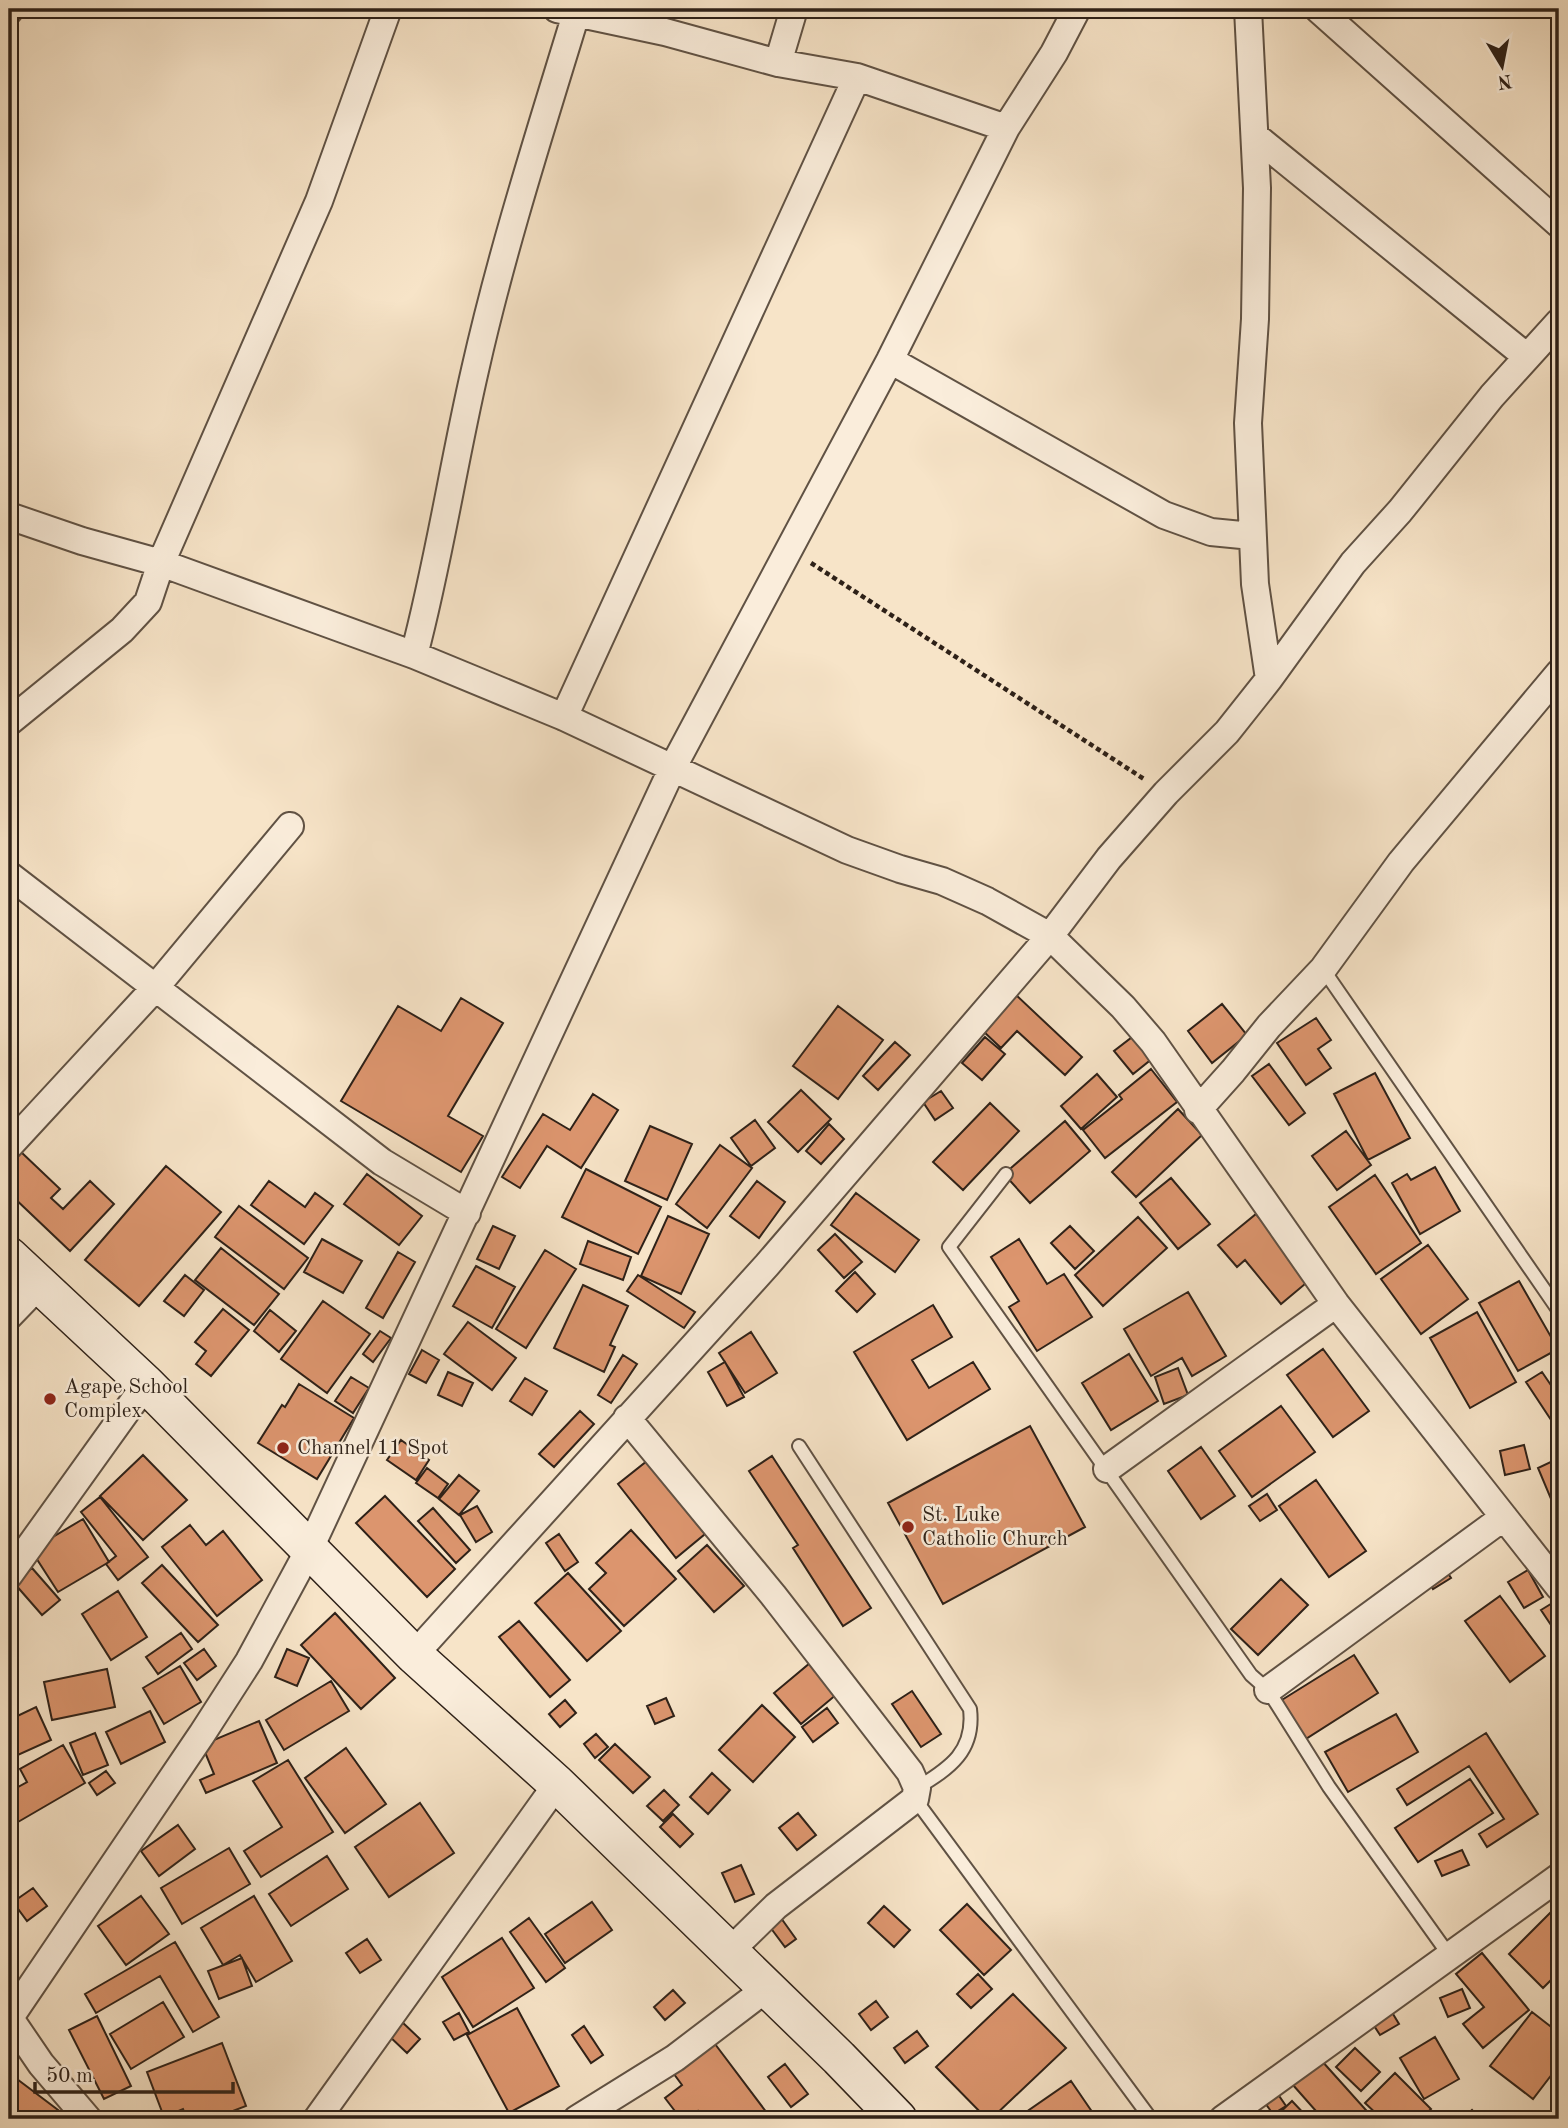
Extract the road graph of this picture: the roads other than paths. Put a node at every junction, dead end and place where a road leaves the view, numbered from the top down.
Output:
1 (388, 9) edge
2 (794, 9) edge
3 (1077, 9) edge
4 (1248, 9) edge
5 (1318, 9) edge
6 (566, 11) edge
7 (778, 63) junction
8 (857, 77) junction
9 (1006, 128) junction
10 (1255, 135) junction
11 (1559, 224) edge
12 (1559, 322) edge
13 (1527, 357) junction
14 (890, 360) junction
15 (9, 516) edge
16 (1252, 536) junction
17 (161, 563) junction
18 (414, 655) junction
19 (1559, 673) edge
20 (1269, 679) junction
21 (564, 717) junction
22 (9, 722) edge
23 (673, 767) junction
24 (290, 826) dead end
25 (9, 875) edge
26 (1050, 936) junction
27 (1323, 969) junction
28 (155, 988) junction
29 (1198, 1110) junction
30 (9, 1146) edge
31 (1006, 1174) dead end
32 (467, 1213) junction
33 (9, 1256) edge
34 (39, 1285) junction
35 (1336, 1304) junction
36 (1559, 1311) edge
37 (9, 1316) edge
38 (146, 1384) junction
39 (627, 1418) junction
40 (799, 1446) dead end
41 (1107, 1469) junction
42 (1504, 1517) junction
43 (310, 1548) junction
44 (9, 1575) edge
45 (1559, 1587) edge
46 (414, 1655) junction
47 (1268, 1690) junction
48 (556, 1784) junction
49 (916, 1793) junction
50 (1559, 1877) edge
51 (729, 1952) junction
52 (1450, 1955) junction
53 (767, 1988) junction
54 (9, 2018) edge
55 (88, 2119) edge
56 (317, 2119) edge
57 (577, 2119) edge
58 (898, 2119) edge
59 (1151, 2119) edge
60 (1223, 2119) edge

1 - 17 street
2 - 7 street
3 - 9 street
4 - 10 street
5 - 11 street
6 - 7 street
6 - 18 street
7 - 8 street
8 - 9 street
8 - 21 street
9 - 14 street
10 - 13 street
10 - 16 street
12 - 13 street
13 - 20 street
14 - 16 street
14 - 23 street
15 - 17 street
16 - 20 street
17 - 18 street
17 - 22 street
18 - 21 street
19 - 27 street
20 - 26 street
21 - 23 street
23 - 26 street
23 - 32 street
24 - 28 street
25 - 28 street
26 - 29 street
26 - 39 street
27 - 29 street
27 - 36 lane
28 - 30 street
28 - 32 street
29 - 35 street
31 - 41 lane
32 - 43 street
33 - 34 main road
34 - 37 street
34 - 38 main road
35 - 41 street
35 - 42 street
38 - 43 main road
38 - 44 street
39 - 46 street
39 - 49 street
40 - 49 lane
41 - 47 lane
42 - 45 street
42 - 47 street
43 - 46 main road
43 - 54 street
46 - 48 main road
47 - 52 lane
48 - 51 main road
48 - 56 street
49 - 51 street
49 - 59 lane
50 - 52 street
51 - 53 main road
52 - 60 street
53 - 57 street
53 - 58 main road
54 - 55 street

